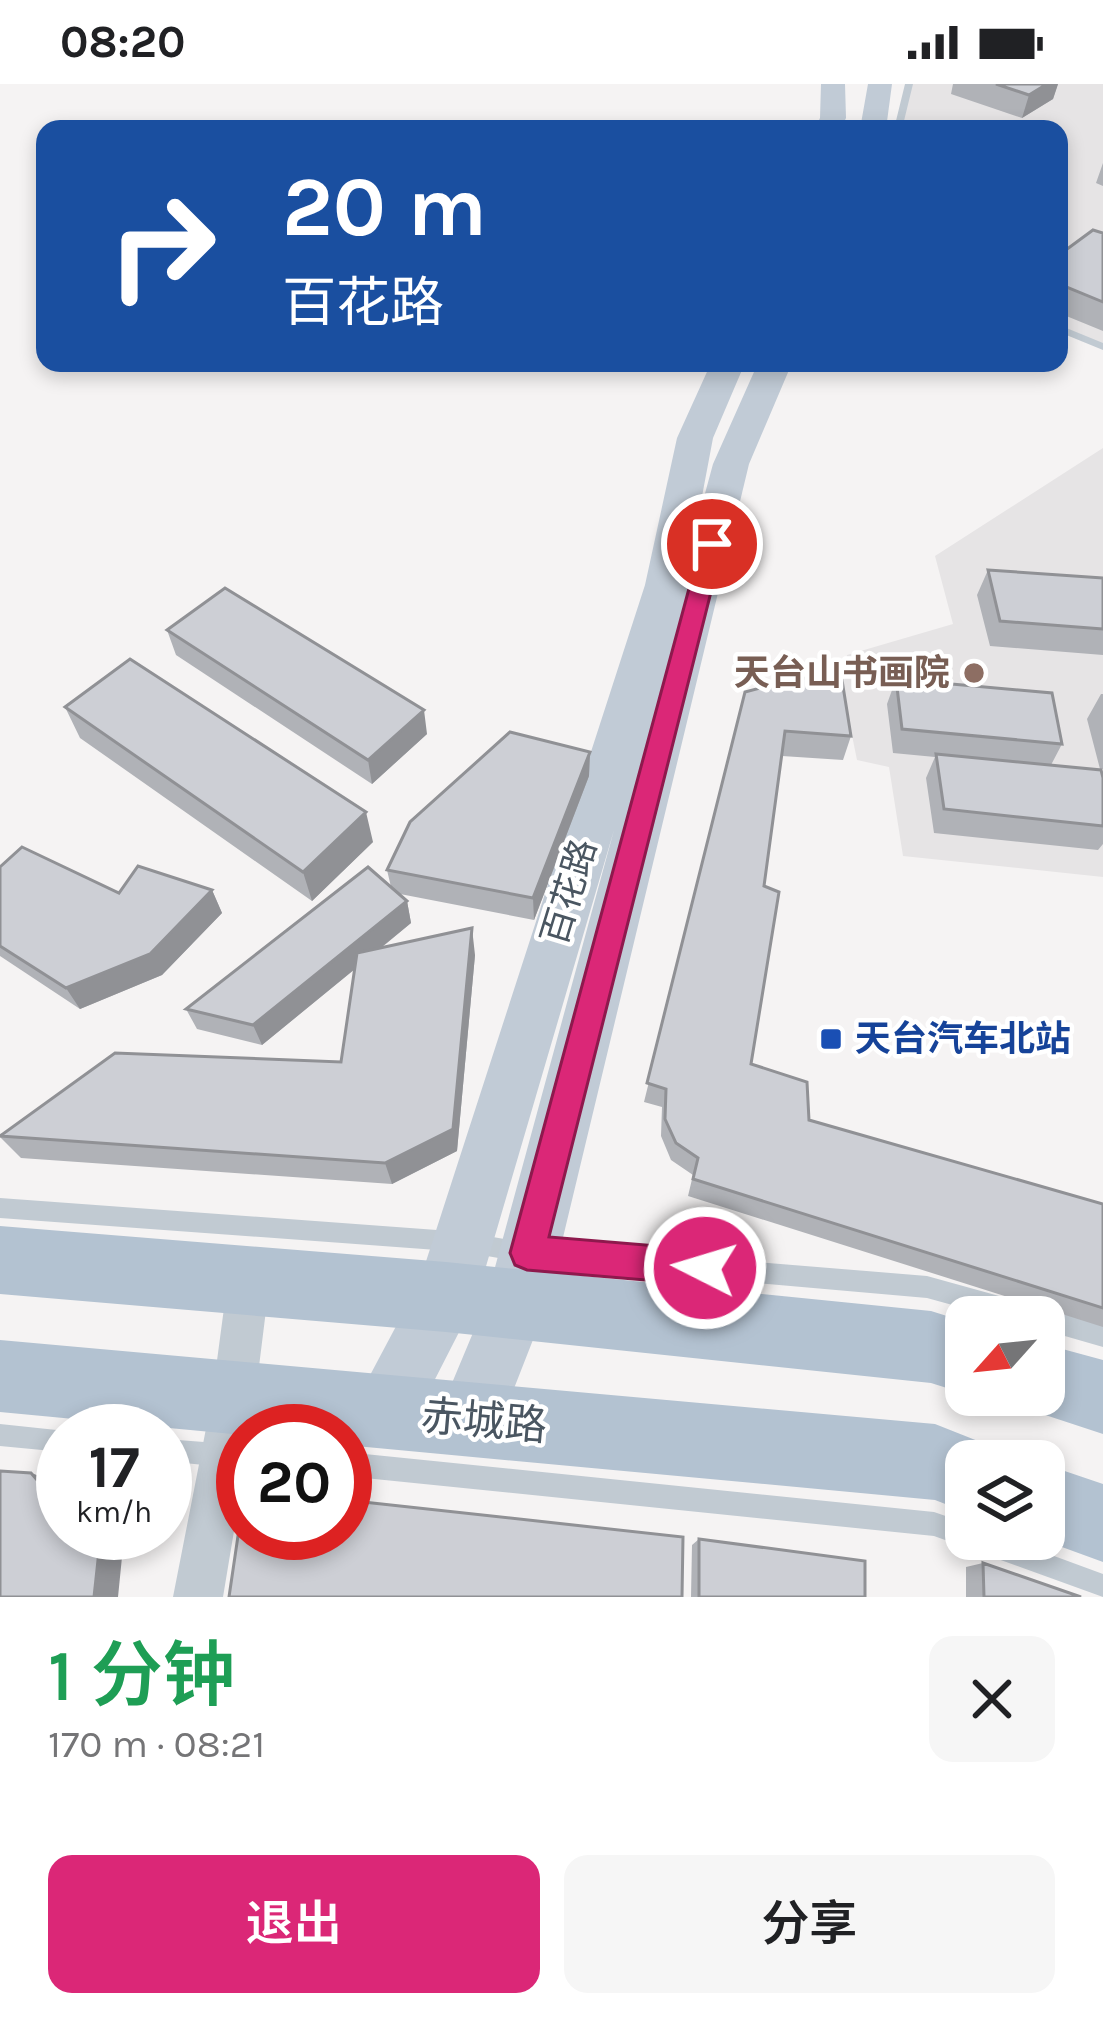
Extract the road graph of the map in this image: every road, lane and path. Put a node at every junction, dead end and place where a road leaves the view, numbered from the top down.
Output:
1 (833, 84) edge
2 (880, 84) edge
3 (909, 84) edge
4 (829, 120) edge
5 (874, 120) edge
6 (900, 120) edge
7 (1068, 332) edge
8 (1103, 347) edge
9 (724, 372) edge
10 (771, 372) edge
11 (0, 1208) edge
12 (0, 1260) edge
13 (455, 1269) junction
14 (249, 1278) junction
15 (522, 1278) junction
16 (959, 1296) edge
17 (1065, 1325) edge
18 (1103, 1336) edge
19 (945, 1352) edge
20 (0, 1376) edge
21 (1065, 1386) edge
22 (1103, 1397) edge
23 (240, 1404) edge
24 (470, 1419) junction
25 (372, 1422) edge
26 (216, 1423) edge
27 (0, 1435) edge
28 (372, 1436) edge
29 (36, 1438) edge
30 (372, 1438) edge
31 (945, 1466) edge
32 (1065, 1509) edge
33 (216, 1523) edge
34 (1103, 1523) edge
35 (945, 1528) edge
36 (1033, 1560) edge
37 (1103, 1586) edge
38 (199, 1597) edge

1 - 4 main road
2 - 5 main road
3 - 6 lane
7 - 8 lane
9 - 13 main road, 百花路
10 - 15 main road, 百花路
11 - 13 lane
12 - 14 main road
13 - 14 main road
13 - 15 main road
13 - 25 main road, 百花路
14 - 23 street
15 - 16 lane
15 - 19 main road
15 - 24 main road, 百花路
17 - 18 lane
20 - 26 main road, 赤城路
21 - 22 main road
24 - 28 main road, 赤城路
24 - 31 main road, 赤城路
27 - 29 lane
30 - 35 lane
32 - 34 main road
33 - 38 street
36 - 37 lane

